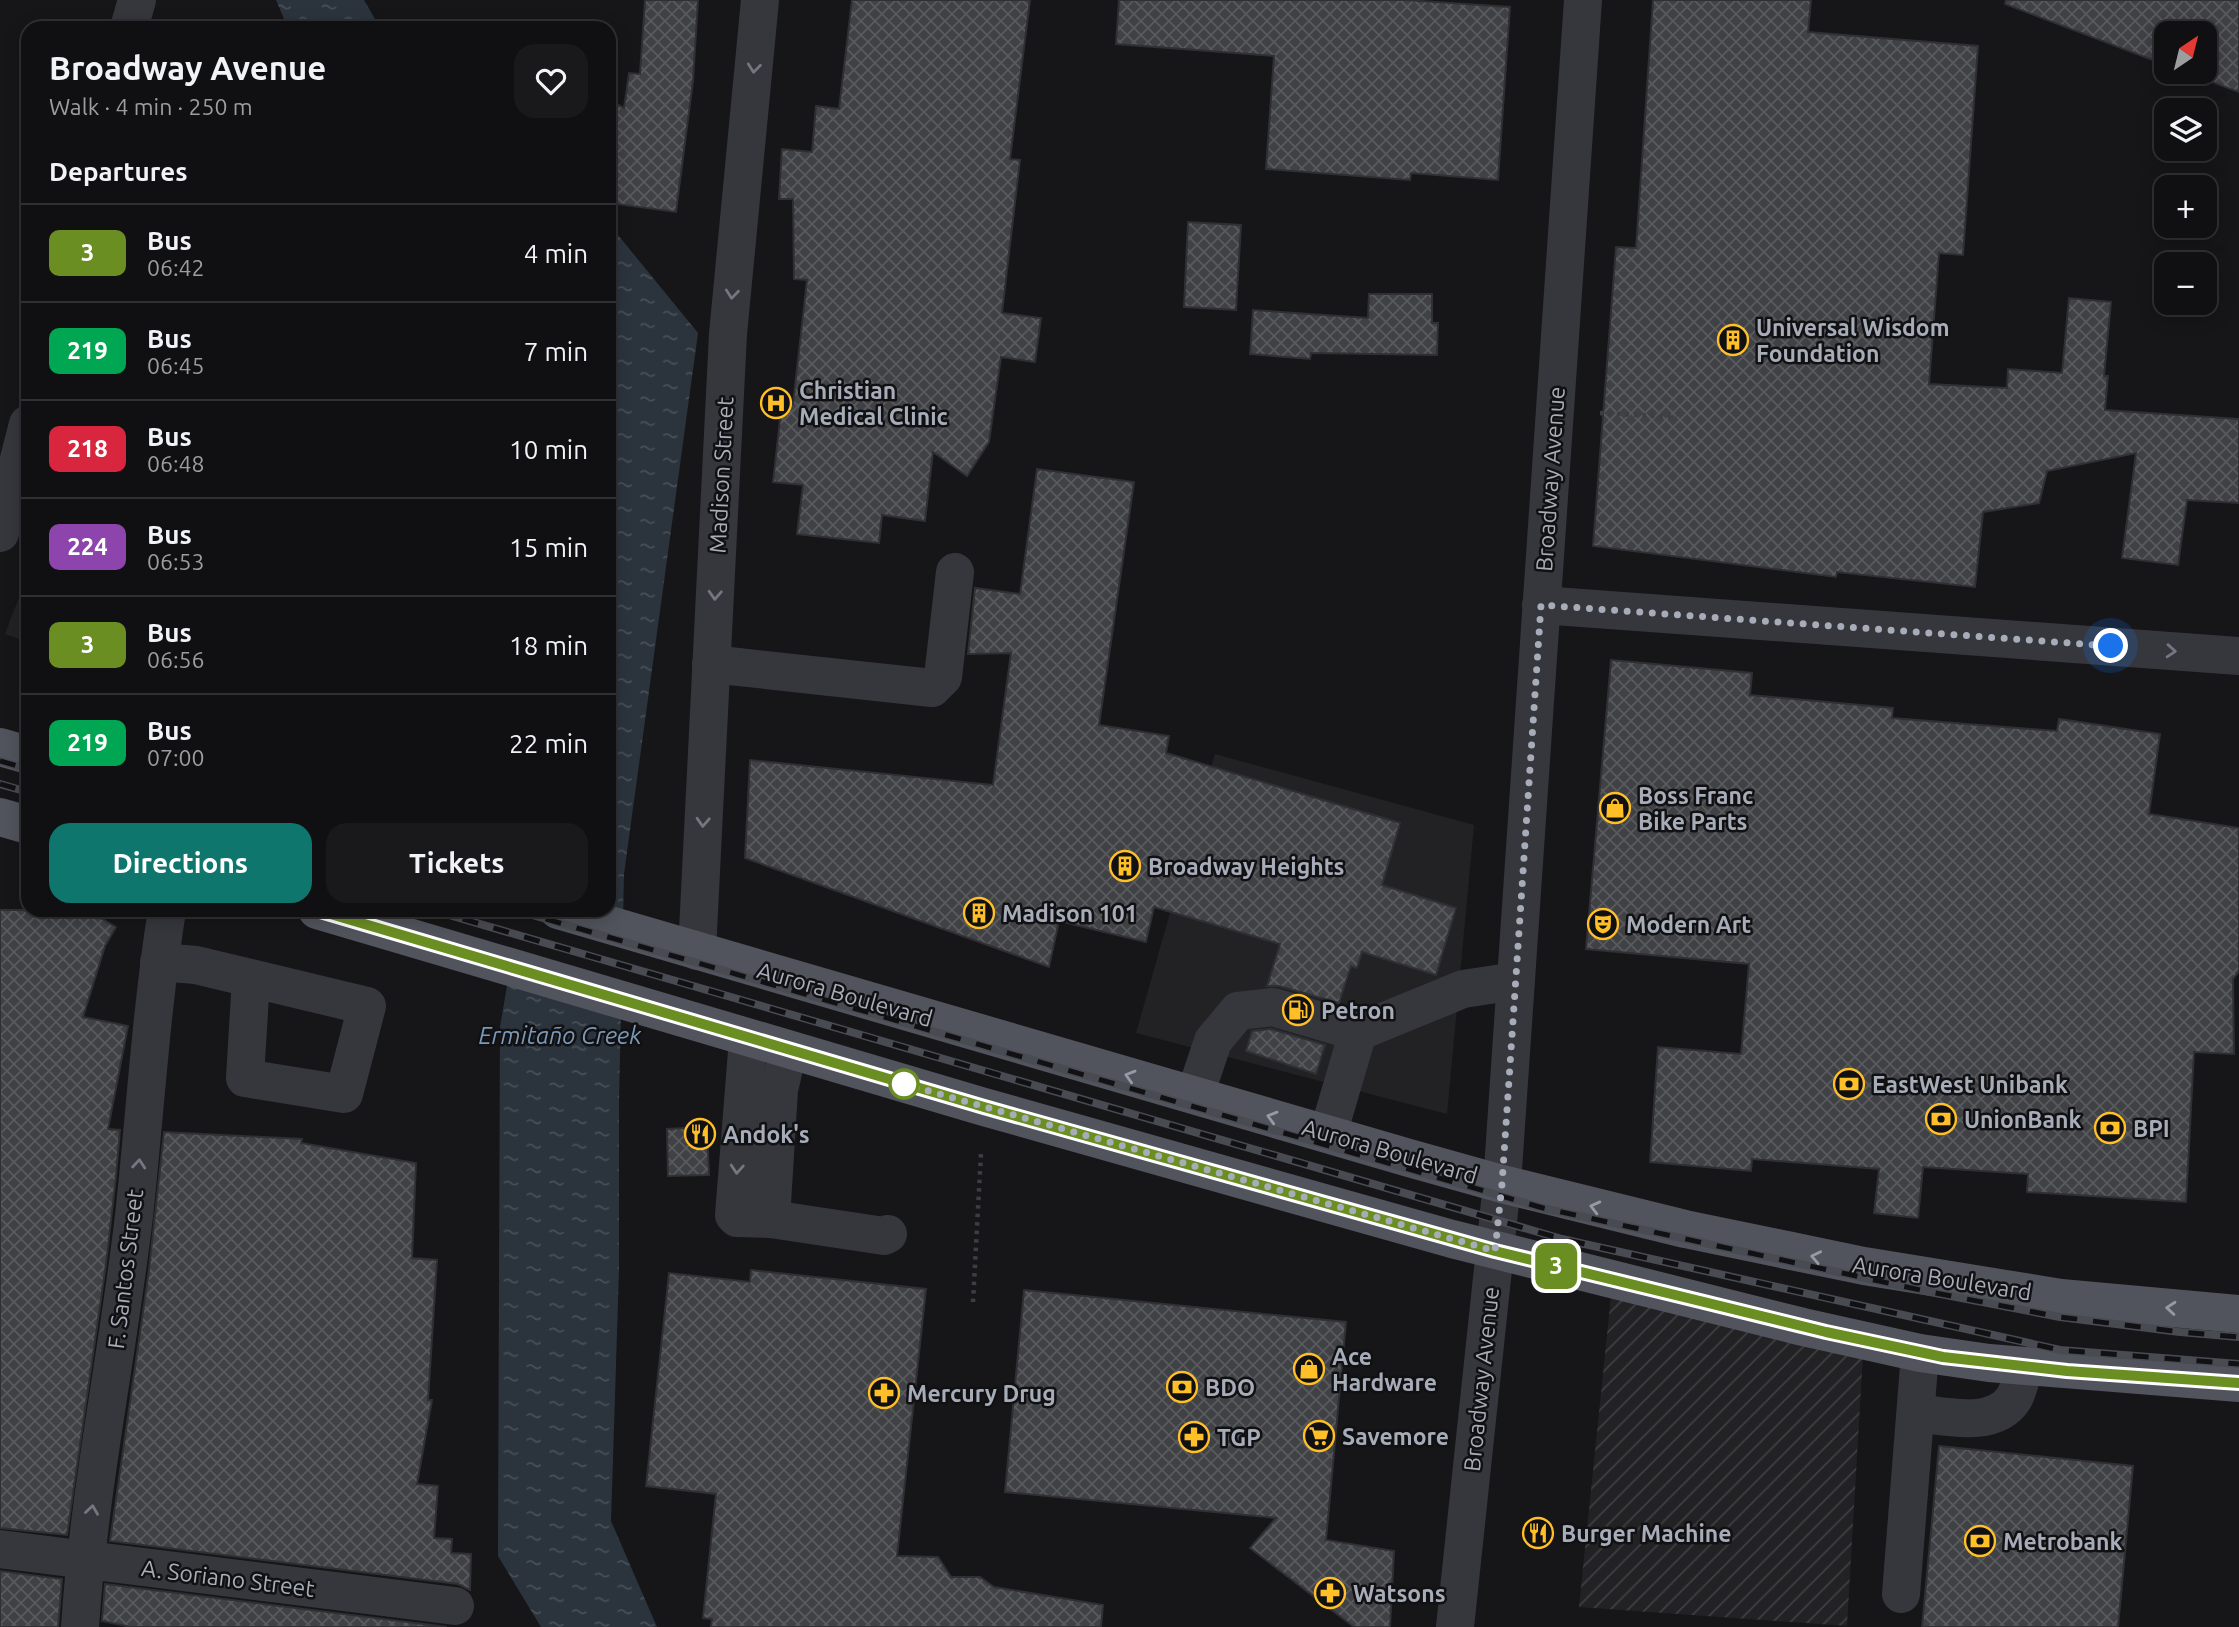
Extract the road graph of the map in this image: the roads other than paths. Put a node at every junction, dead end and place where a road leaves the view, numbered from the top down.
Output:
1 (137, 0) edge
2 (760, 0) edge
3 (1583, 0) edge
4 (132, 21) edge
5 (21, 451) edge
6 (0, 533) edge
7 (955, 572) dead end
8 (1541, 605) junction
9 (2239, 656) edge
10 (711, 664) junction
11 (0, 747) edge
12 (21, 753) edge
13 (0, 817) edge
14 (21, 823) edge
15 (166, 917) edge
16 (340, 917) edge
17 (581, 917) edge
18 (696, 951) junction
19 (159, 962) junction
20 (251, 978) dead end
21 (1516, 981) junction
22 (1358, 1032) junction
23 (748, 1039) junction
24 (788, 1050) junction
25 (1195, 1095) junction
26 (1328, 1134) junction
27 (1502, 1184) junction
28 (771, 1220) junction
29 (888, 1234) dead end
30 (1495, 1251) junction
31 (2239, 1314) edge
32 (1920, 1353) junction
33 (2024, 1367) junction
34 (2239, 1383) edge
35 (1916, 1413) junction
36 (0, 1549) edge
37 (85, 1561) junction
38 (1900, 1594) dead end
39 (456, 1606) dead end
40 (80, 1627) edge
41 (1455, 1627) edge

1 - 4 street
2 -> 10 street, Madison Street
3 - 8 street, Broadway Avenue
5 - 6 street
7 - 10 street
8 -> 9 street
8 - 21 street, Broadway Avenue
10 -> 18 street, Madison Street
11 - 12 main road
13 - 14 main road
15 - 19 street, F. Santos Street
16 - 23 main road
17 - 18 main road, Aurora Boulevard
25 -> 18 main road, Aurora Boulevard
19 - 20 street
37 -> 19 street, F. Santos Street
21 - 22 street
21 - 27 street, Broadway Avenue
22 - 25 street
22 - 26 street
23 - 24 main road
23 -> 28 street
24 - 28 street
24 - 30 main road
26 -> 25 main road, Aurora Boulevard
26 - 27 main road, Aurora Boulevard
27 - 30 street, Broadway Avenue
31 -> 27 main road, Aurora Boulevard
28 - 29 street
30 - 32 main road
30 - 41 street, Broadway Avenue
32 - 33 main road
32 - 35 street
33 - 34 main road
33 - 35 street
35 - 38 street
36 - 37 street, A. Soriano Street
37 - 39 street, A. Soriano Street
37 - 40 street, F. Santos Street

